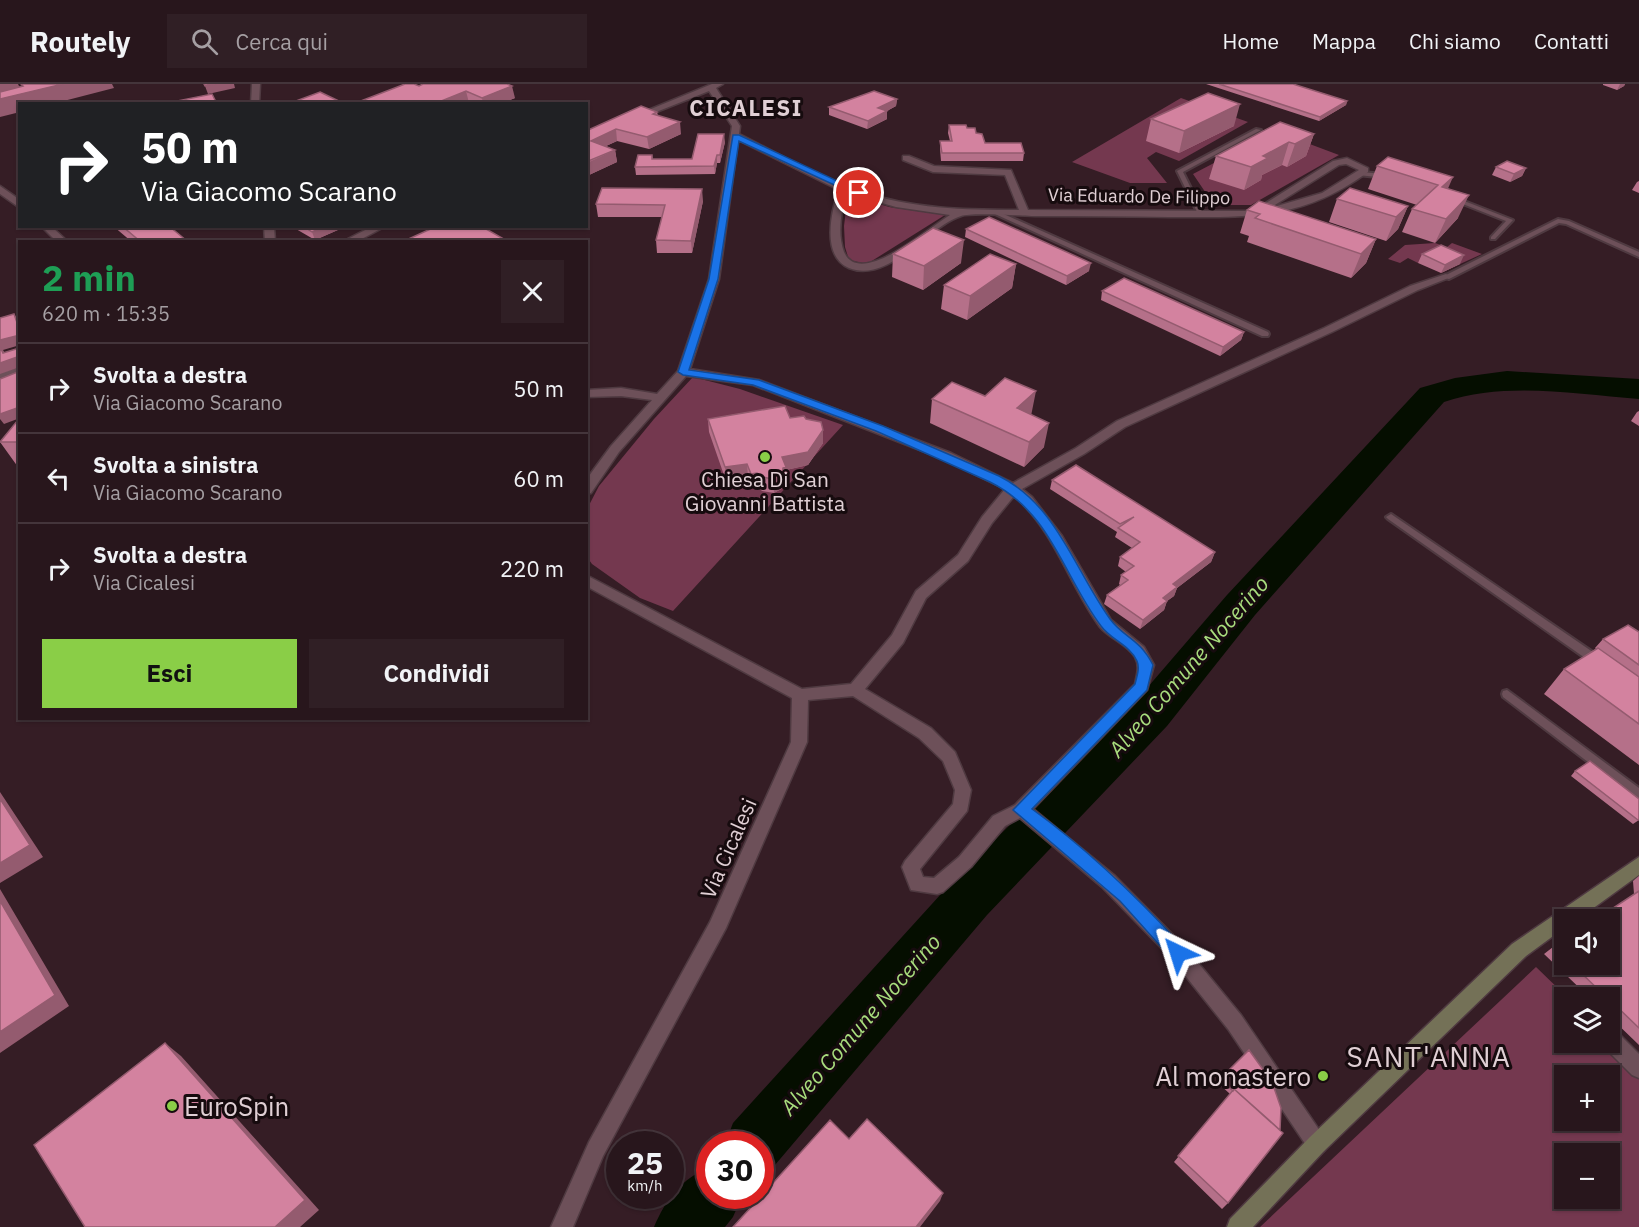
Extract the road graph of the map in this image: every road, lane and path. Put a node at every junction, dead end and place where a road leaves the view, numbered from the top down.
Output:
1 (256, 84) edge
2 (715, 86) edge
3 (255, 102) edge
4 (619, 124) edge
5 (1258, 130) dead end
6 (736, 136) junction
7 (906, 158) dead end
8 (1360, 174) junction
9 (1391, 177) edge
10 (843, 188) junction
11 (0, 189) edge
12 (1444, 195) edge
13 (18, 203) edge
14 (1024, 211) junction
15 (959, 213) junction
16 (997, 213) junction
17 (1201, 214) junction
18 (1255, 214) junction
19 (47, 228) edge
20 (378, 228) edge
21 (1492, 238) dead end
22 (61, 240) edge
23 (351, 240) edge
24 (1639, 255) edge
25 (1446, 277) joint
26 (1265, 334) dead end
27 (18, 371) edge
28 (683, 372) junction
29 (0, 377) edge
30 (588, 394) edge
31 (661, 398) junction
32 (588, 487) edge
33 (1013, 488) junction
34 (1391, 517) dead end
35 (588, 581) edge
36 (1611, 670) edge
37 (855, 690) junction
38 (1507, 694) dead end
39 (800, 695) junction
40 (1639, 795) edge
41 (1026, 813) junction
42 (1639, 865) edge
43 (1620, 1049) edge
44 (1639, 1068) edge
45 (1317, 1144) junction
46 (562, 1227) edge
47 (1238, 1227) edge

1 - 3 street
2 - 4 street
2 - 6 street
5 - 17 lane
6 - 10 street, Via Eduardo De Filippo
6 - 28 street
7 - 14 street, Via Eduardo De Filippo
8 - 9 lane
8 - 18 street, Via Eduardo De Filippo
8 - 18 street, Via Eduardo De Filippo
10 - 15 street, Via Eduardo De Filippo
10 - 15 street
11 - 13 street
12 - 21 lane
14 - 16 street, Via Eduardo De Filippo
14 - 17 street, Via Eduardo De Filippo
15 - 16 street, Via Eduardo De Filippo
16 - 26 lane
17 - 18 street, Via Eduardo De Filippo
19 - 22 street
20 - 23 street
24 - 25 lane
25 - 33 street
27 - 29 street
28 - 31 street
28 - 33 street
30 - 31 street
31 - 32 street
33 - 37 street
33 - 41 street
34 - 36 lane
35 - 39 street
37 - 39 street
37 - 41 street
38 - 40 lane
39 - 46 street, Via Cicalesi
41 - 45 street
42 - 45 main road
43 - 44 street
45 - 47 main road

